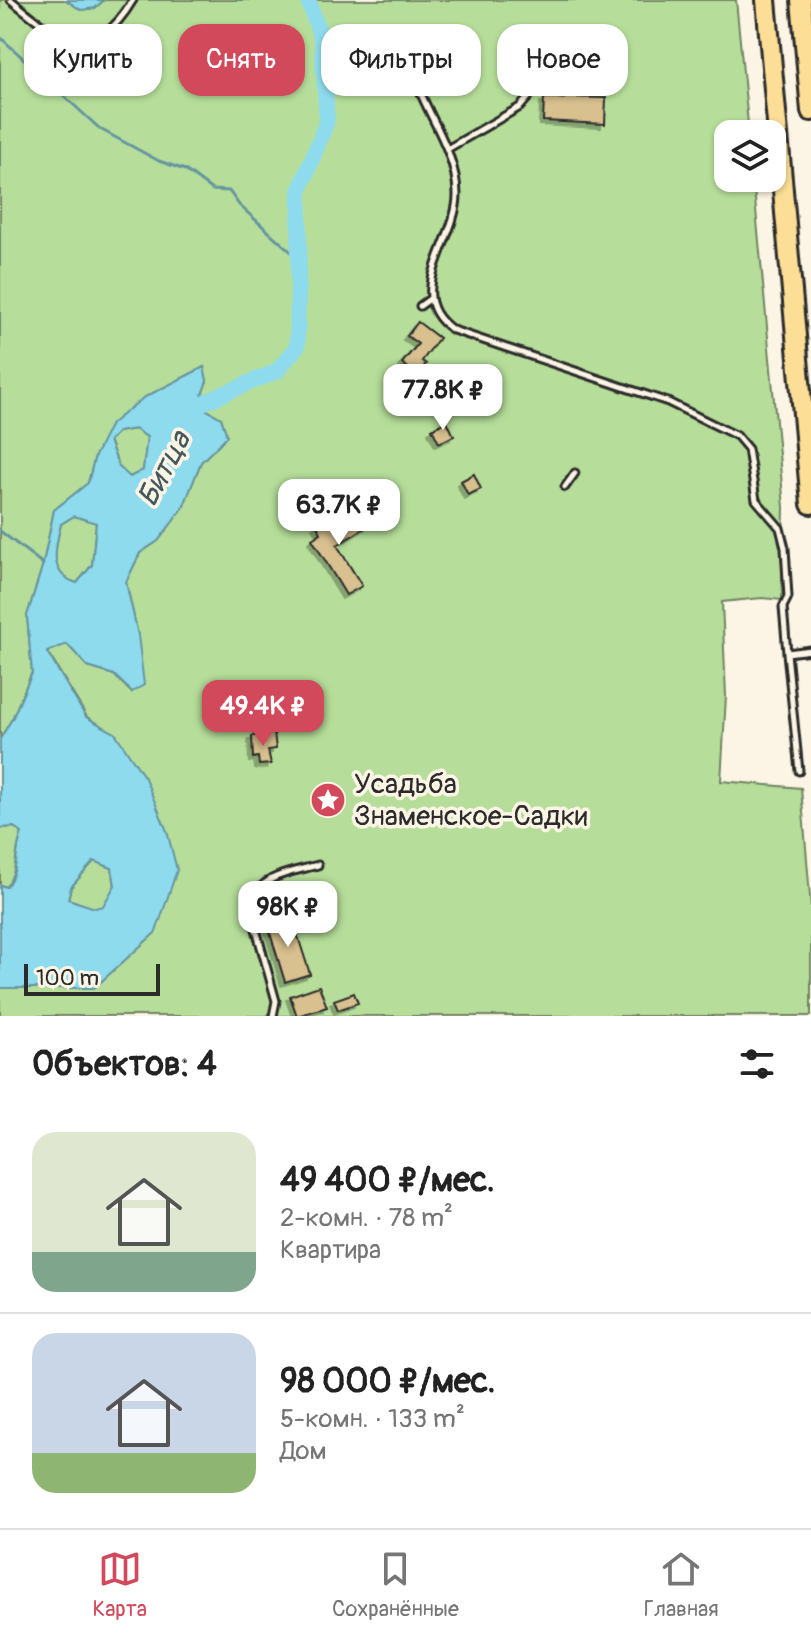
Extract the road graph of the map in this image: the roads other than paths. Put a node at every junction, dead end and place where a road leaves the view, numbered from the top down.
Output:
1 (11, 0) edge
2 (133, 0) edge
3 (766, 0) edge
4 (801, 0) edge
5 (424, 96) edge
6 (530, 96) edge
7 (811, 111) edge
8 (449, 148) junction
9 (431, 298) junction
10 (420, 306) dead end
11 (575, 473) dead end
12 (565, 487) dead end
13 (811, 504) edge
14 (811, 650) edge
15 (787, 653) junction
16 (799, 771) dead end
17 (318, 865) dead end
18 (273, 1016) edge

1 - 2 lane
3 - 13 highway
4 - 7 highway
5 - 8 lane
6 - 8 lane
8 - 9 lane
9 - 10 lane
9 - 15 lane
11 - 12 lane
14 - 15 lane
15 - 16 lane
17 - 18 lane

